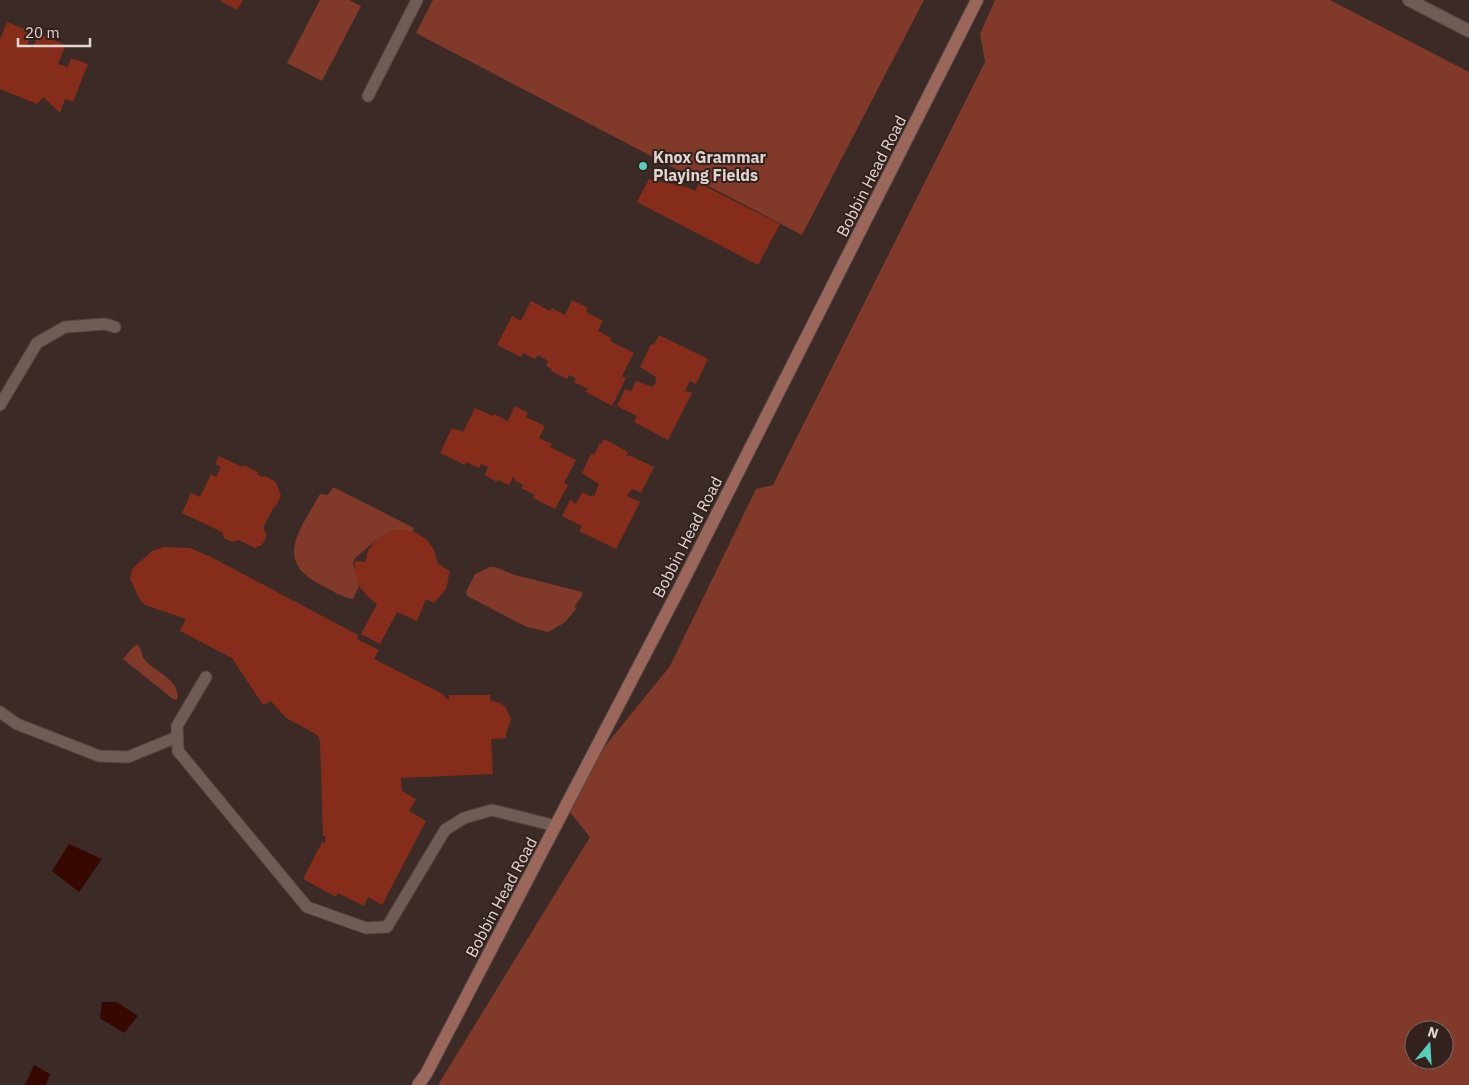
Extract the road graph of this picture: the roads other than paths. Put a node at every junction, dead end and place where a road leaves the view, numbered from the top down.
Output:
1 (417, 0) edge
2 (977, 0) edge
3 (1409, 0) edge
4 (1469, 31) edge
5 (368, 96) dead end
6 (115, 327) dead end
7 (0, 406) edge
8 (206, 677) dead end
9 (0, 712) edge
10 (177, 737) junction
11 (556, 826) junction
12 (418, 1085) edge

1 - 5 lane
2 - 11 main road, Bobbin Head Road
3 - 4 street
6 - 7 lane
8 - 10 lane
9 - 10 lane
10 - 11 lane
11 - 12 main road, Bobbin Head Road

